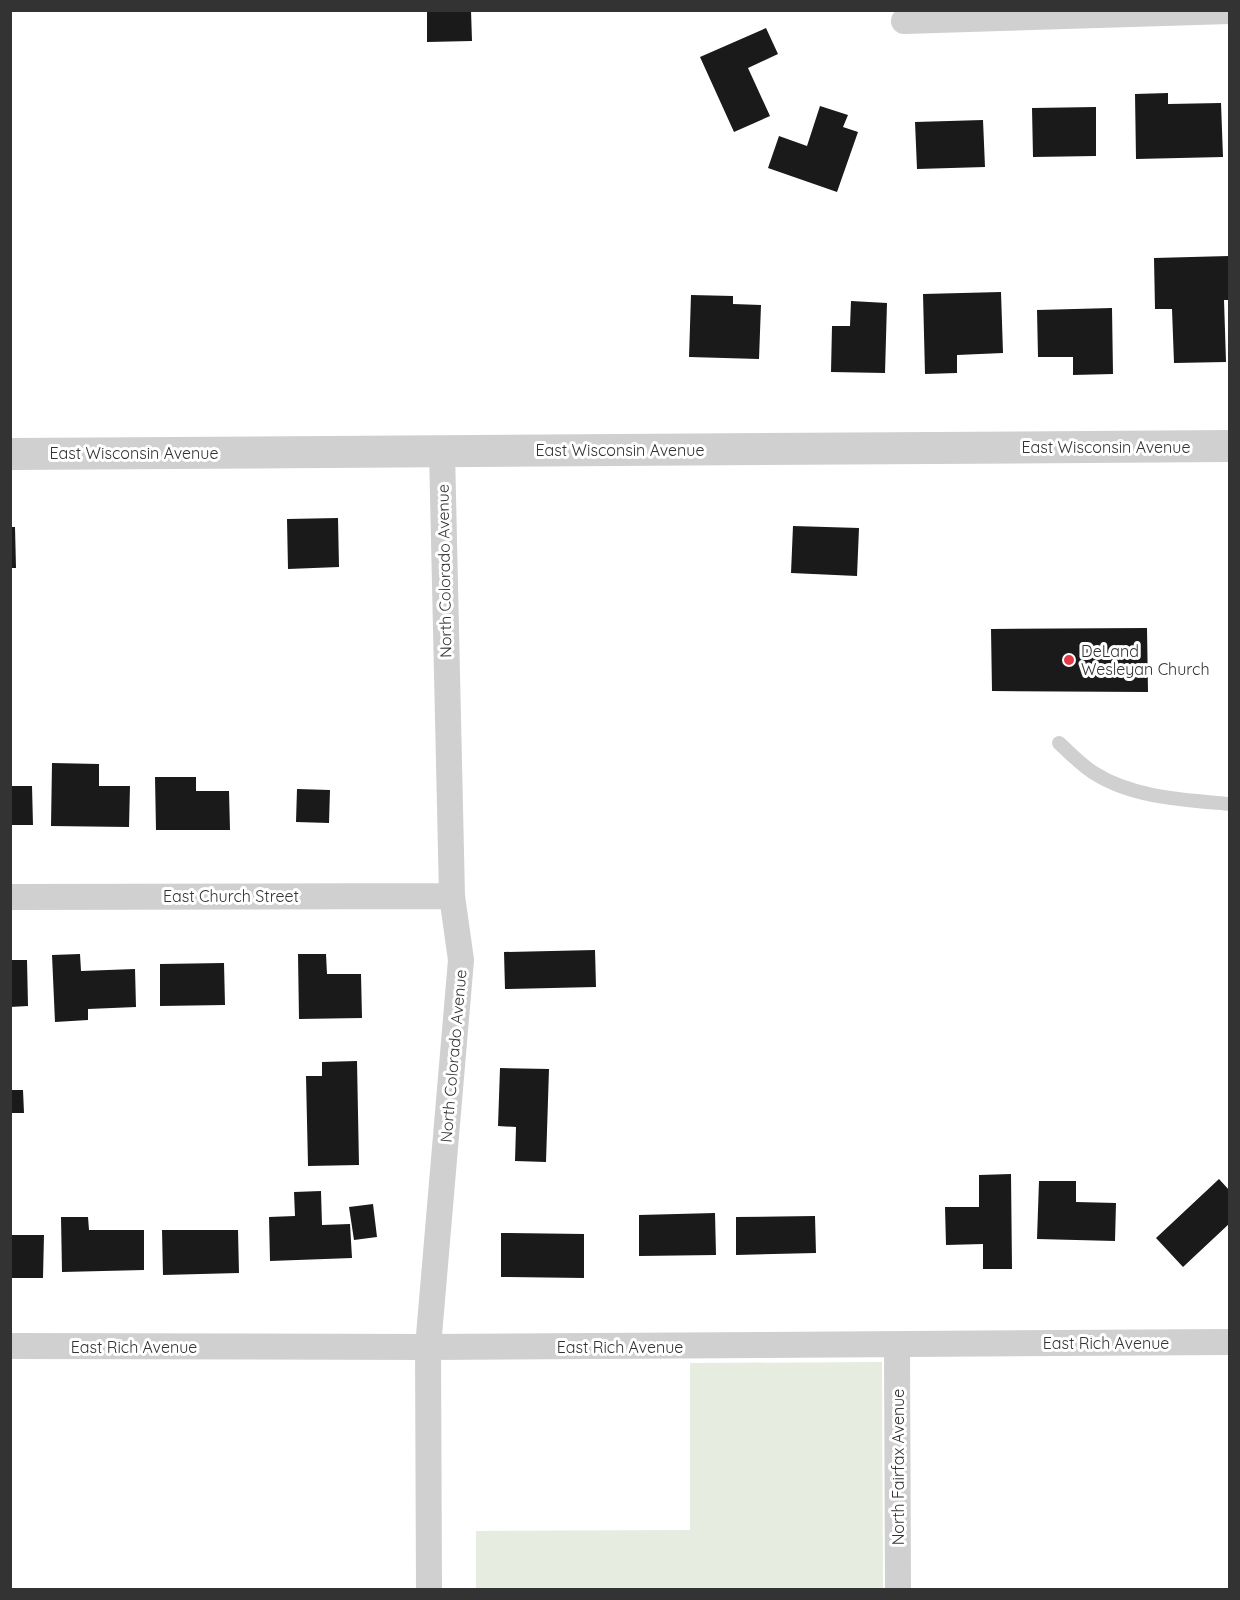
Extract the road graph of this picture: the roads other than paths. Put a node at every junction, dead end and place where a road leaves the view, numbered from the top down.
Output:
1 (1230, 11) edge
2 (903, 21) dead end
3 (1230, 446) edge
4 (442, 451) junction
5 (10, 454) edge
6 (1059, 743) dead end
7 (1230, 804) edge
8 (452, 896) junction
9 (10, 897) edge
10 (1230, 1342) edge
11 (897, 1345) junction
12 (10, 1346) edge
13 (428, 1347) junction
14 (429, 1590) edge
15 (898, 1590) edge

1 - 2 street
3 - 4 street, East Wisconsin Avenue
4 - 5 street, East Wisconsin Avenue
4 - 8 street, North Colorado Avenue
6 - 7 lane
8 - 9 street, East Church Street
8 - 13 street, North Colorado Avenue
10 - 11 street, East Rich Avenue
11 - 13 street, East Rich Avenue
11 - 15 street, North Fairfax Avenue
12 - 13 street, East Rich Avenue
13 - 14 street, North Colorado Avenue

